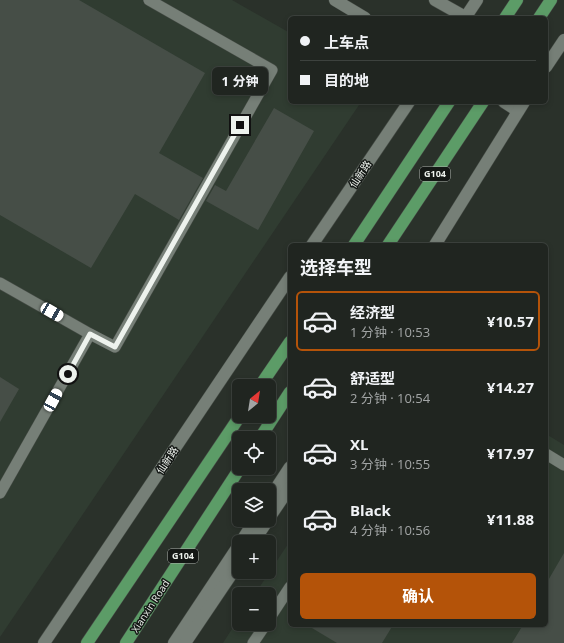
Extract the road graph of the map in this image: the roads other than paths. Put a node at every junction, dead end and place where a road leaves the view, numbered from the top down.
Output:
1 (149, 0) edge
2 (335, 0) edge
3 (435, 0) edge
4 (477, 0) edge
5 (517, 0) edge
6 (551, 0) edge
7 (362, 16) edge
8 (463, 16) edge
9 (467, 16) edge
10 (506, 16) edge
11 (540, 16) edge
12 (564, 40) edge
13 (548, 63) edge
14 (408, 104) edge
15 (448, 104) edge
16 (482, 104) edge
17 (521, 106) edge
18 (313, 243) edge
19 (355, 243) edge
20 (389, 243) edge
21 (436, 243) edge
22 (288, 280) edge
23 (0, 282) edge
24 (90, 334) junction
25 (288, 345) edge
26 (265, 379) edge
27 (288, 395) edge
28 (235, 423) edge
29 (265, 431) edge
30 (548, 455) edge
31 (564, 465) edge
32 (288, 470) edge
33 (235, 475) edge
34 (276, 488) edge
35 (288, 490) edge
36 (0, 493) edge
37 (276, 507) edge
38 (232, 556) edge
39 (232, 572) edge
40 (288, 590) edge
41 (276, 608) edge
42 (261, 631) edge
43 (44, 643) edge
44 (87, 643) edge
45 (126, 643) edge
46 (174, 643) edge
47 (185, 643) edge
48 (253, 643) edge

1 - 24 lane
2 - 7 main road
3 - 8 main road
4 - 9 main road
5 - 10 main road
6 - 11 main road
12 - 13 main road
14 - 18 main road, 仙新路
15 - 19 main road
16 - 20 main road, G104
17 - 21 main road
22 - 43 main road, 仙新路
23 - 24 lane
24 - 36 lane
25 - 26 main road
27 - 29 main road
28 - 44 main road
30 - 31 lane
32 - 34 main road
33 - 45 main road, Xianxin Road / G104
35 - 37 main road
38 - 46 main road
39 - 47 main road
40 - 41 lane
42 - 48 lane

